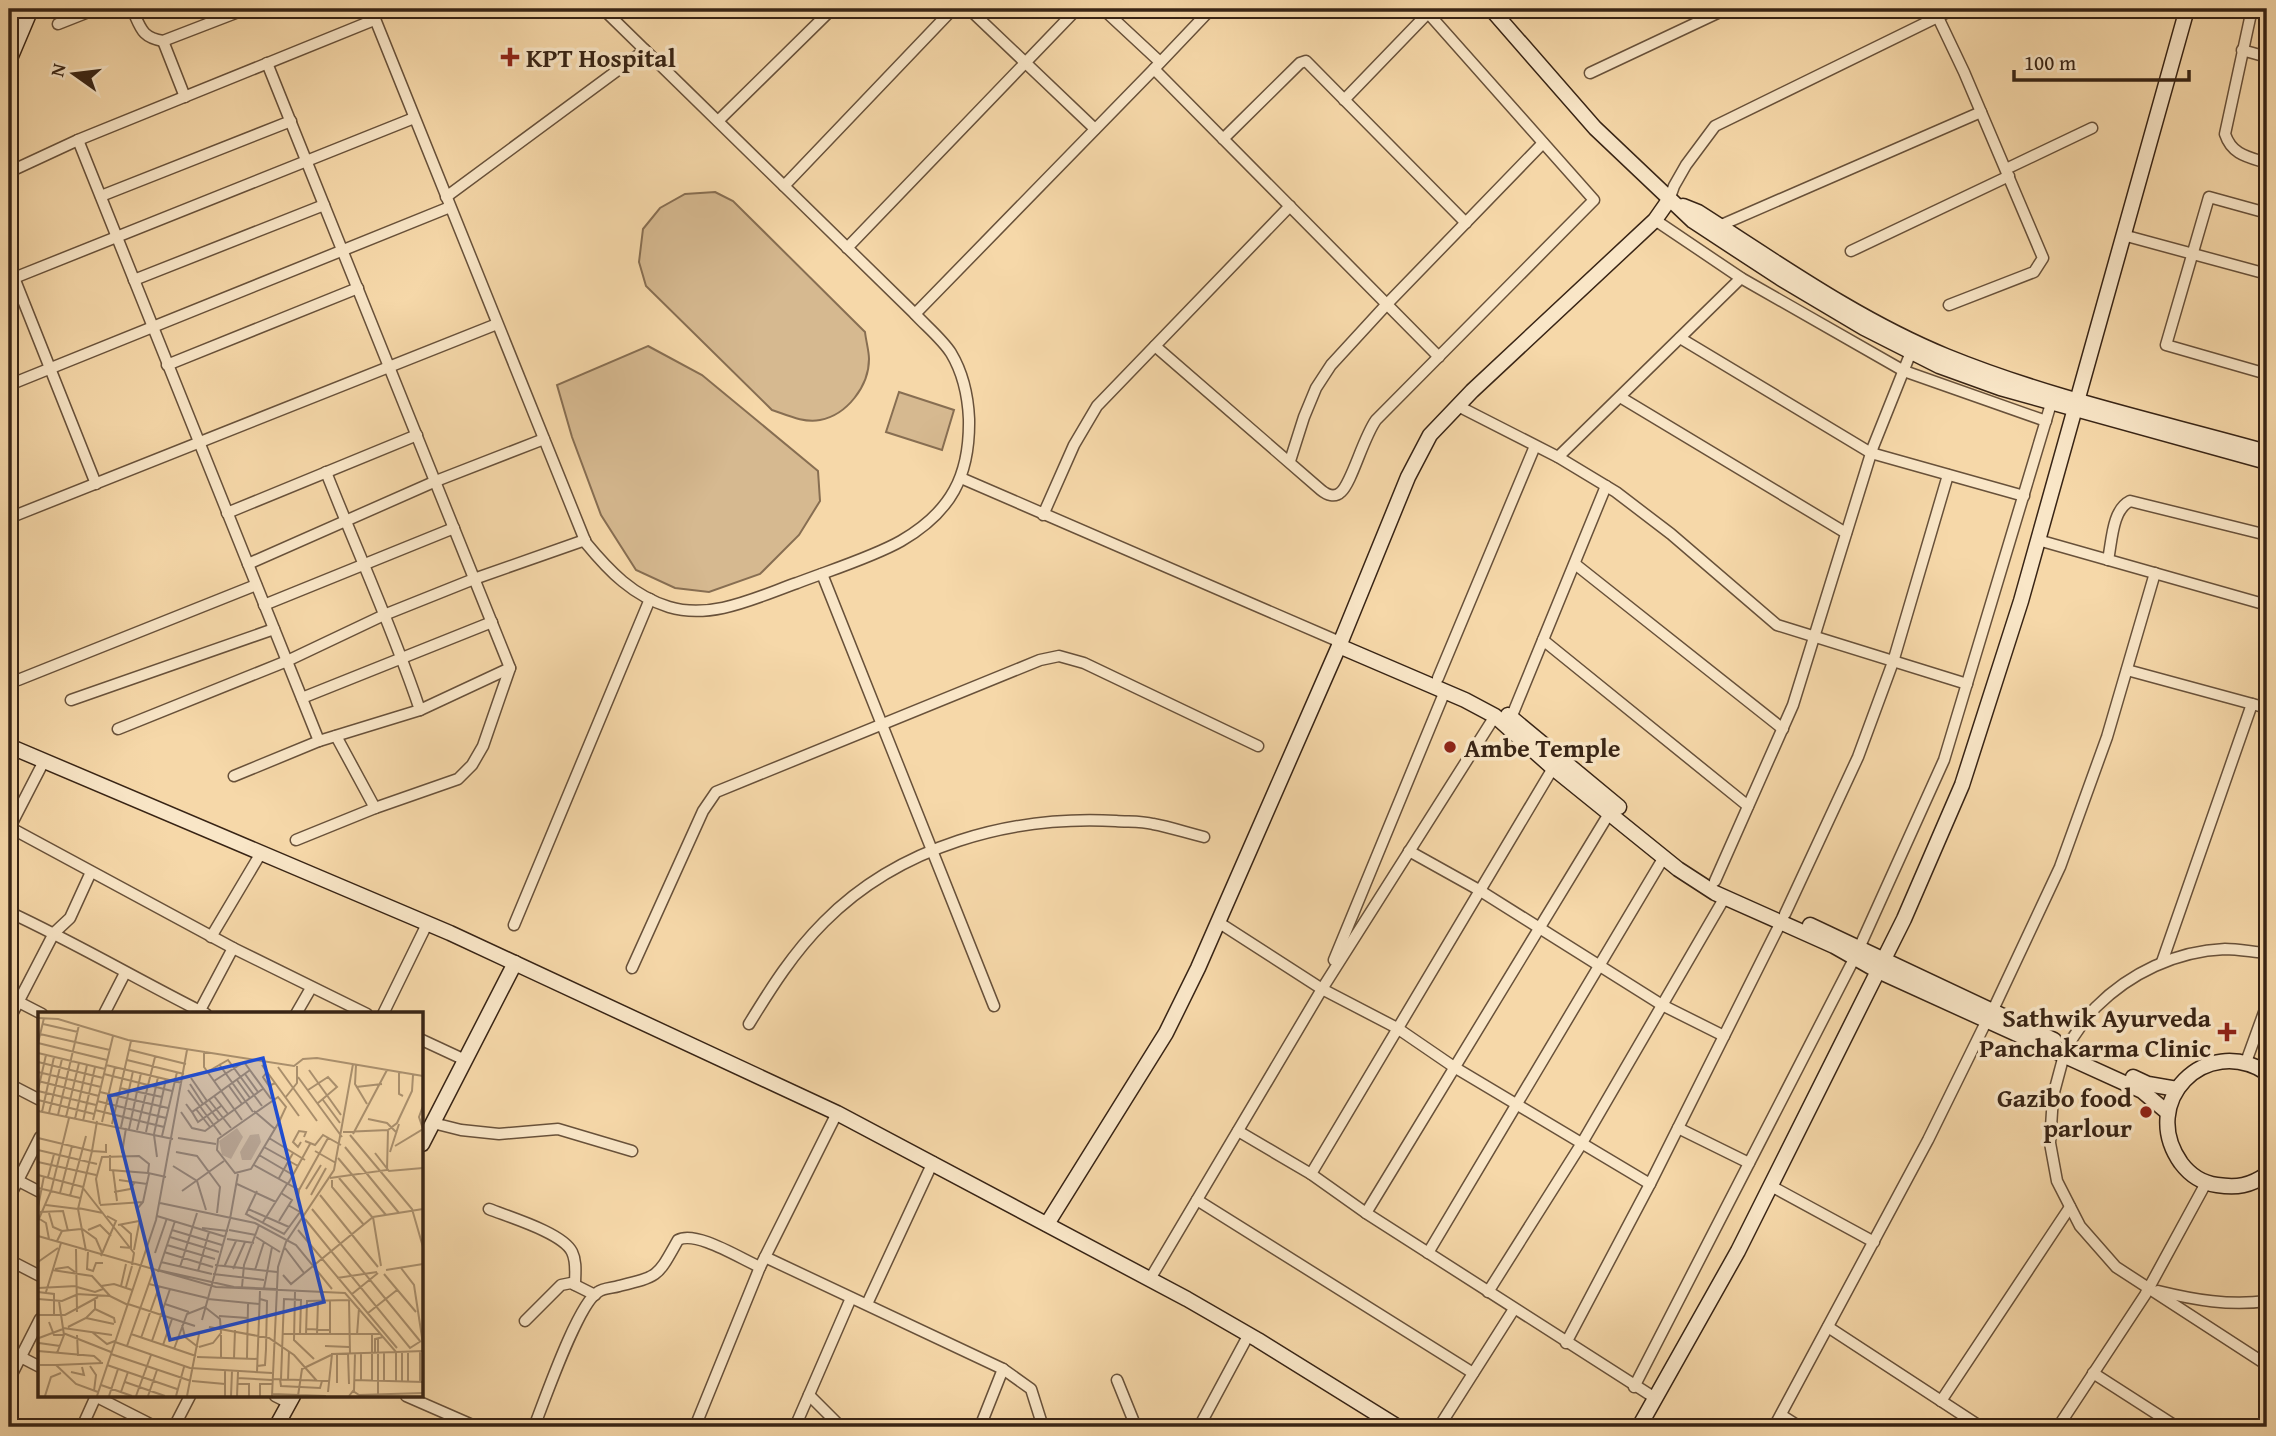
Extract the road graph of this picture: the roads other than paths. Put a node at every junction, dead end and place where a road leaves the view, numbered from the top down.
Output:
1 (30, 9) edge
2 (96, 9) edge
3 (132, 9) edge
4 (246, 9) edge
5 (603, 9) edge
6 (832, 9) edge
7 (953, 9) edge
8 (969, 9) edge
9 (1077, 9) edge
10 (1103, 9) edge
11 (1210, 9) edge
12 (1491, 9) edge
13 (1726, 9) edge
14 (1954, 9) edge
15 (2186, 9) edge
16 (2252, 9) edge
17 (1936, 13) edge
18 (373, 14) edge
19 (58, 24) dead end
20 (163, 41) junction
21 (645, 50) junction
22 (2242, 50) junction
23 (2267, 57) edge
24 (9, 61) edge
25 (1025, 62) junction
26 (267, 63) junction
27 (1157, 66) junction
28 (1590, 73) dead end
29 (185, 97) junction
30 (1344, 100) junction
31 (1981, 112) junction
32 (414, 118) junction
33 (290, 121) junction
34 (718, 121) junction
35 (2092, 128) dead end
36 (1095, 129) junction
37 (1223, 139) junction
38 (78, 140) junction
39 (1543, 143) junction
40 (307, 160) junction
41 (2267, 163) edge
42 (9, 172) edge
43 (2007, 172) junction
44 (783, 186) junction
45 (101, 196) junction
46 (1669, 200) junction
47 (448, 202) junction
48 (324, 205) junction
49 (1290, 206) junction
50 (2267, 213) edge
51 (1655, 220) junction
52 (1466, 223) junction
53 (1719, 226) junction
54 (2123, 235) junction
55 (116, 236) junction
56 (847, 248) junction
57 (343, 250) junction
58 (1851, 251) dead end
59 (2192, 254) junction
60 (9, 265) edge
61 (2267, 274) edge
62 (1741, 278) junction
63 (11, 279) edge
64 (134, 280) junction
65 (358, 288) junction
66 (1387, 304) junction
67 (1950, 306) dead end
68 (915, 314) junction
69 (498, 324) junction
70 (153, 328) junction
71 (1680, 338) junction
72 (1155, 346) junction
73 (1911, 352) junction
74 (1439, 357) junction
75 (167, 365) junction
76 (390, 367) junction
77 (49, 369) junction
78 (1904, 371) junction
79 (2267, 374) edge
80 (9, 385) edge
81 (1620, 397) junction
82 (2053, 398) junction
83 (2076, 404) junction
84 (1458, 406) junction
85 (2046, 421) junction
86 (417, 435) junction
87 (544, 439) junction
88 (198, 443) junction
89 (1535, 446) junction
90 (2267, 452) edge
91 (1871, 453) junction
92 (1558, 457) junction
93 (1290, 461) junction
94 (2267, 462) edge
95 (326, 472) junction
96 (1948, 475) junction
97 (961, 478) junction
98 (436, 481) junction
99 (96, 484) junction
100 (1606, 486) junction
101 (2024, 496) junction
102 (227, 513) junction
103 (1043, 515) junction
104 (9, 518) edge
105 (345, 521) junction
106 (454, 528) junction
107 (1846, 533) junction
108 (2267, 534) edge
109 (585, 540) junction
110 (2038, 540) junction
111 (2108, 560) junction
112 (248, 564) junction
113 (1574, 564) junction
114 (362, 565) junction
115 (2155, 573) junction
116 (822, 574) junction
117 (474, 579) junction
118 (256, 585) junction
119 (650, 599) junction
120 (264, 605) junction
121 (2267, 605) edge
122 (384, 615) junction
123 (492, 622) junction
124 (274, 629) junction
125 (1814, 638) junction
126 (1543, 640) junction
127 (1340, 641) junction
128 (402, 658) junction
129 (287, 661) junction
130 (1893, 662) junction
131 (510, 668) junction
132 (2127, 670) junction
133 (18, 680) dead end
134 (1441, 684) junction
135 (1967, 684) junction
136 (302, 698) junction
137 (71, 700) dead end
138 (2252, 704) junction
139 (2267, 708) edge
140 (420, 710) junction
141 (1495, 716) junction
142 (1511, 718) junction
143 (881, 724) junction
144 (118, 729) dead end
145 (1783, 729) junction
146 (336, 736) junction
147 (319, 741) junction
148 (9, 746) edge
149 (1258, 746) dead end
150 (44, 761) junction
151 (1553, 768) junction
152 (234, 776) dead end
153 (1748, 806) junction
154 (375, 808) junction
155 (1610, 812) junction
156 (9, 828) edge
157 (1204, 837) dead end
158 (296, 840) dead end
159 (931, 850) junction
160 (1409, 851) junction
161 (261, 853) junction
162 (1664, 857) junction
163 (91, 872) junction
164 (1715, 881) junction
165 (1479, 891) junction
166 (1725, 897) junction
167 (9, 912) edge
168 (1783, 918) junction
169 (1218, 922) junction
170 (427, 924) junction
171 (514, 925) dead end
172 (1539, 929) junction
173 (54, 933) junction
174 (211, 937) junction
175 (233, 948) junction
176 (1857, 953) junction
177 (2267, 953) edge
178 (2162, 962) junction
179 (515, 963) junction
180 (1600, 965) junction
181 (1881, 966) junction
182 (632, 968) dead end
183 (125, 973) junction
184 (311, 988) junction
185 (1322, 989) junction
186 (13, 1000) edge
187 (2267, 1004) edge
188 (1662, 1005) junction
189 (993, 1006) dead end
190 (38, 1012) edge
191 (105, 1012) edge
192 (199, 1012) edge
193 (201, 1012) edge
194 (297, 1012) edge
195 (363, 1012) edge
196 (384, 1012) edge
197 (1989, 1016) junction
198 (9, 1020) edge
199 (749, 1024) dead end
200 (1397, 1028) junction
201 (1724, 1036) junction
202 (424, 1041) edge
203 (2065, 1051) junction
204 (465, 1060) junction
205 (2246, 1062) junction
206 (1454, 1067) junction
207 (2267, 1073) edge
208 (9, 1084) edge
209 (2177, 1089) junction
210 (38, 1099) edge
211 (1517, 1104) junction
212 (2167, 1112) junction
213 (837, 1113) junction
214 (428, 1125) edge
215 (1678, 1128) junction
216 (1238, 1130) junction
217 (38, 1140) edge
218 (1582, 1143) junction
219 (632, 1151) dead end
220 (933, 1163) junction
221 (1749, 1163) junction
222 (1311, 1174) junction
223 (2267, 1174) edge
224 (13, 1178) edge
225 (2206, 1183) junction
226 (1650, 1184) junction
227 (1771, 1186) junction
228 (38, 1191) edge
229 (9, 1198) edge
230 (1196, 1200) junction
231 (2070, 1207) junction
232 (489, 1209) dead end
233 (1366, 1213) junction
234 (1047, 1224) junction
235 (1874, 1242) junction
236 (1428, 1253) junction
237 (9, 1259) edge
238 (762, 1262) junction
239 (38, 1275) edge
240 (1150, 1279) junction
241 (575, 1285) junction
242 (2148, 1289) junction
243 (1488, 1292) junction
244 (595, 1294) junction
245 (851, 1298) junction
246 (2267, 1301) edge
247 (867, 1304) junction
248 (1514, 1309) junction
249 (525, 1321) dead end
250 (38, 1323) edge
251 (1828, 1327) junction
252 (1249, 1334) junction
253 (1566, 1343) junction
254 (9, 1351) edge
255 (20, 1357) junction
256 (2267, 1365) edge
257 (38, 1366) edge
258 (1003, 1369) junction
259 (1473, 1373) junction
260 (2093, 1373) junction
261 (9, 1380) edge
262 (1117, 1380) dead end
263 (1634, 1387) junction
264 (809, 1395) junction
265 (95, 1398) edge
266 (100, 1398) edge
267 (189, 1398) edge
268 (410, 1398) edge
269 (1655, 1398) junction
270 (291, 1399) edge
271 (1941, 1401) junction
272 (1781, 1415) junction
273 (82, 1427) edge
274 (156, 1427) edge
275 (174, 1427) edge
276 (276, 1427) edge
277 (477, 1427) edge
278 (534, 1427) edge
279 (695, 1427) edge
280 (795, 1427) edge
281 (841, 1427) edge
282 (980, 1427) edge
283 (1044, 1427) edge
284 (1136, 1427) edge
285 (1199, 1427) edge
286 (1398, 1427) edge
287 (1438, 1427) edge
288 (1639, 1427) edge
289 (1774, 1427) edge
290 (1800, 1427) edge
291 (1981, 1427) edge
292 (2058, 1427) edge
293 (2177, 1427) edge

1 - 24 street
2 - 19 street
3 - 20 street
4 - 20 street
5 - 21 street
6 - 34 street
7 - 44 street
8 - 25 street
9 - 25 street
10 - 27 street
11 - 27 street
12 - 46 street
13 - 28 street
14 - 17 street
15 - 54 street
16 - 22 street
17 - 31 street
17 - 46 street
18 - 26 street
18 - 32 street
20 - 29 street
21 - 34 street
21 - 47 street
22 - 23 street
22 - 41 street
25 - 36 street
25 - 56 street
26 - 29 street
26 - 33 street
27 - 36 street
27 - 37 street
29 - 38 street
30 - 37 street
30 - 39 street
30 - 52 street
31 - 43 street
31 - 53 street
32 - 40 street
32 - 47 street
33 - 40 street
33 - 45 street
34 - 44 street
35 - 43 street
36 - 68 street
37 - 49 street
38 - 42 street
38 - 45 street
39 - 52 street
39 - 74 street
40 - 48 street
40 - 55 street
43 - 58 street
43 - 67 street
44 - 56 street
45 - 55 street
46 - 51 street
46 - 53 street
46 - 73 street
47 - 57 street
47 - 69 street
48 - 57 street
48 - 64 street
49 - 66 street
49 - 72 street
50 - 59 street
51 - 62 street
51 - 84 street
52 - 66 street
53 - 82 street
54 - 59 street
54 - 83 street
55 - 63 street
55 - 64 street
56 - 68 street
57 - 65 street
57 - 70 street
59 - 61 street
59 - 79 street
60 - 63 street
62 - 71 street
62 - 78 street
63 - 77 street
64 - 70 street
65 - 75 street
65 - 76 street
66 - 74 street
66 - 93 street
68 - 97 street
69 - 76 street
69 - 87 street
70 - 75 street
70 - 77 street
71 - 81 street
71 - 91 street
72 - 93 street
72 - 103 street
73 - 78 street
73 - 82 street
74 - 93 street
75 - 88 street
76 - 86 street
76 - 88 street
77 - 80 street
77 - 99 street
78 - 85 street
78 - 91 street
81 - 92 street
81 - 107 street
82 - 83 street
82 - 85 street
83 - 90 street
83 - 94 street
83 - 110 street
84 - 89 street
84 - 127 street
85 - 101 street
86 - 95 street
86 - 98 street
87 - 98 street
87 - 109 street
88 - 99 street
88 - 102 street
89 - 92 street
89 - 134 street
91 - 96 street
91 - 107 street
92 - 100 street
95 - 102 street
95 - 105 street
96 - 101 street
96 - 130 street
97 - 103 street
97 - 116 street
98 - 105 street
98 - 106 street
99 - 104 street
100 - 113 street
100 - 125 street
101 - 135 street
102 - 112 street
103 - 127 street
105 - 112 street
105 - 114 street
106 - 114 street
106 - 117 street
107 - 125 street
108 - 111 street
109 - 117 street
109 - 119 street
110 - 111 street
110 - 181 street
111 - 115 street
112 - 118 street
113 - 126 street
113 - 145 street
114 - 120 street
114 - 122 street
115 - 121 street
115 - 132 street
116 - 119 street
116 - 143 street
117 - 122 street
117 - 123 street
118 - 120 street
118 - 133 street
119 - 171 street
120 - 124 street
122 - 128 street
122 - 129 street
123 - 128 street
123 - 131 street
124 - 129 street
124 - 137 street
125 - 130 street
125 - 145 street
126 - 142 street
126 - 153 street
127 - 134 street
127 - 169 street
128 - 136 street
128 - 140 street
129 - 136 street
129 - 144 street
130 - 135 street
130 - 168 street
131 - 140 street
131 - 154 street
132 - 138 street
132 - 197 street
134 - 141 street
134 - 142 street
134 - 185 street
135 - 176 street
136 - 147 street
138 - 139 street
138 - 178 street
140 - 146 street
141 - 151 street
141 - 160 street
142 - 164 street
143 - 149 street
143 - 159 street
143 - 182 street
145 - 153 street
146 - 147 street
146 - 154 street
147 - 152 street
148 - 150 street
150 - 156 street
150 - 161 street
151 - 155 street
151 - 165 street
153 - 164 street
154 - 158 street
155 - 162 street
155 - 172 street
156 - 163 street
157 - 159 street
159 - 189 street
159 - 199 street
160 - 165 street
160 - 185 street
161 - 170 street
161 - 174 street
162 - 166 street
162 - 180 street
163 - 173 street
163 - 174 street
164 - 168 street
165 - 172 street
165 - 200 street
166 - 168 street
166 - 188 street
167 - 173 street
168 - 176 street
168 - 201 street
169 - 185 street
169 - 234 street
170 - 179 street
170 - 196 street
172 - 180 street
172 - 206 street
173 - 183 street
173 - 186 street
174 - 175 street
175 - 184 street
175 - 193 street
176 - 181 street
176 - 221 street
177 - 178 street
178 - 203 street
179 - 204 street
179 - 213 street
180 - 188 street
180 - 211 street
181 - 197 street
181 - 227 street
183 - 191 street
183 - 192 street
184 - 194 street
184 - 195 street
185 - 200 street
185 - 216 street
186 - 190 street
186 - 198 street
187 - 205 street
188 - 201 street
188 - 218 street
197 - 203 street
197 - 235 street
200 - 206 street
200 - 222 street
201 - 215 street
202 - 204 street
203 - 209 street
203 - 212 street
203 - 231 street
204 - 214 street
205 - 207 street
205 - 209 street
206 - 211 street
206 - 233 street
208 - 210 street
209 - 212 street
211 - 218 street
211 - 236 street
212 - 225 street
213 - 220 street
213 - 238 street
214 - 219 street
215 - 221 street
215 - 226 street
216 - 222 street
216 - 230 street
217 - 224 street
218 - 226 street
218 - 243 street
220 - 234 street
220 - 247 street
221 - 263 street
222 - 233 street
223 - 225 street
224 - 228 street
224 - 229 street
225 - 242 street
226 - 253 street
227 - 235 street
227 - 269 street
230 - 240 street
230 - 259 street
231 - 242 street
231 - 271 street
232 - 241 street
233 - 236 street
234 - 240 street
235 - 251 street
236 - 243 street
237 - 239 street
238 - 244 street
238 - 245 street
238 - 279 street
240 - 252 street
241 - 244 street
241 - 249 street
242 - 246 street
242 - 256 street
242 - 260 street
243 - 248 street
244 - 278 street
245 - 247 street
245 - 264 street
247 - 258 street
248 - 253 street
248 - 259 street
250 - 255 street
251 - 271 street
251 - 272 street
252 - 285 street
252 - 286 street
253 - 263 street
254 - 255 street
255 - 257 street
255 - 261 street
258 - 282 street
258 - 283 street
259 - 287 street
260 - 292 street
260 - 293 street
262 - 284 street
263 - 269 street
264 - 280 street
264 - 281 street
265 - 273 street
266 - 274 street
267 - 275 street
268 - 277 street
269 - 288 street
270 - 276 street
271 - 291 street
272 - 289 street
272 - 290 street

